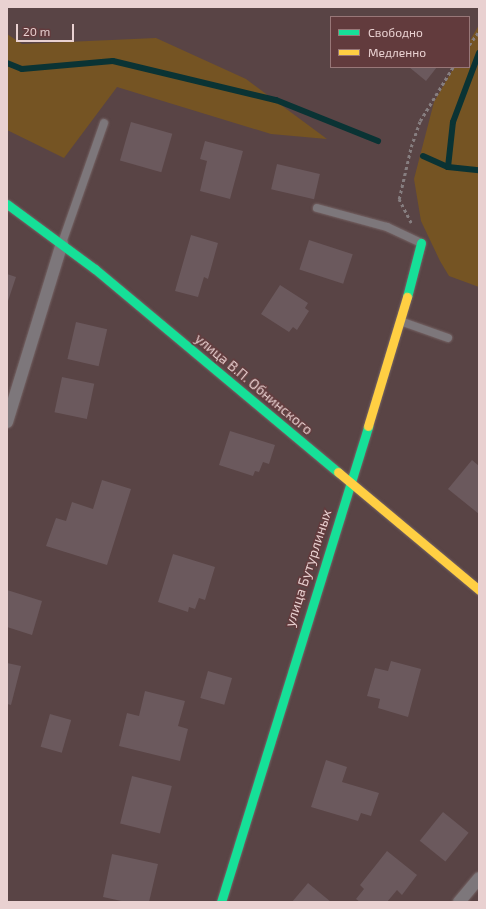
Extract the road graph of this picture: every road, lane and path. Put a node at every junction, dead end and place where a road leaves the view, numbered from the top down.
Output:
1 (479, 31) edge
2 (470, 44) edge
3 (452, 68) edge
4 (104, 123) dead end
5 (7, 204) edge
6 (317, 208) dead end
7 (62, 243) junction
8 (421, 243) junction
9 (400, 321) junction
10 (448, 338) dead end
11 (7, 422) edge
12 (350, 483) junction
13 (479, 590) edge
14 (479, 878) edge
15 (221, 902) edge
16 (459, 902) edge

1 - 2 path
3 - 8 path
4 - 7 lane
5 - 7 street, улица В.П. Обнинского
6 - 8 lane
7 - 11 street
7 - 12 street, улица В.П. Обнинского
8 - 9 street, улица Бутурлиных
9 - 10 lane
9 - 12 street, улица Бутурлиных
12 - 13 street, улица В.П. Обнинского
12 - 15 street, улица Бутурлиных
14 - 16 street

